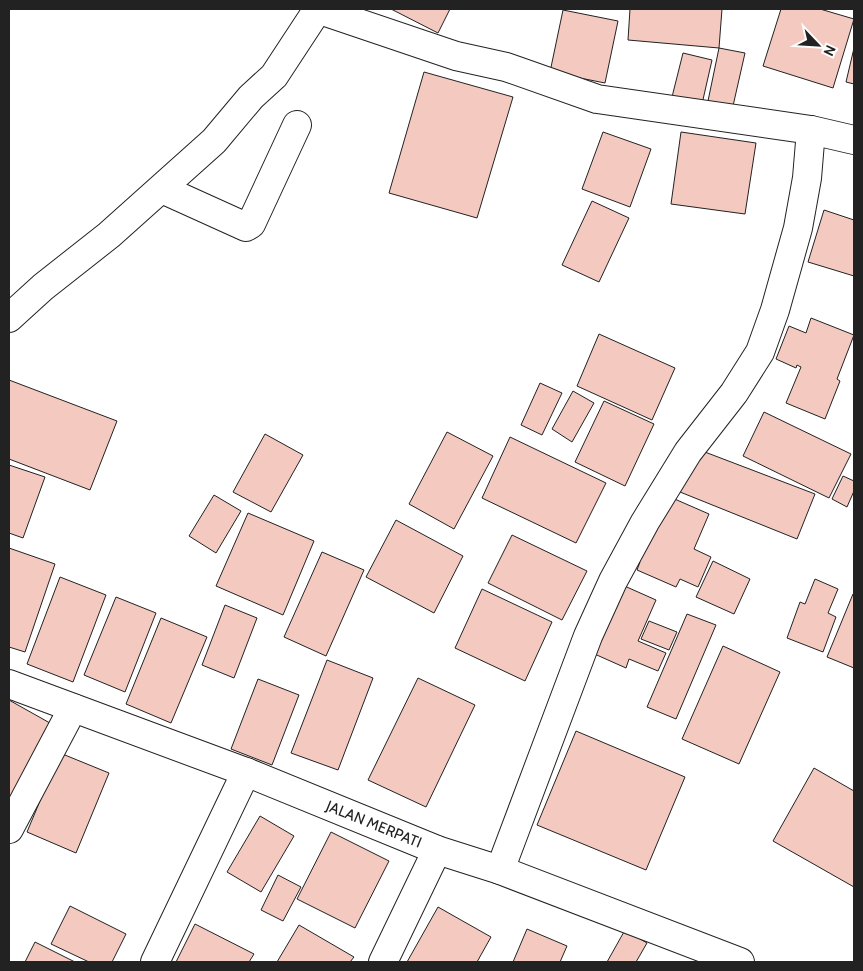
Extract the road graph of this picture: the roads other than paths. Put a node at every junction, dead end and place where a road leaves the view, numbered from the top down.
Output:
1 (318, 9) edge
2 (297, 125) dead end
3 (811, 130) junction
4 (854, 140) edge
5 (162, 189) junction
6 (9, 318) edge
7 (9, 684) edge
8 (73, 708) junction
9 (246, 772) junction
10 (9, 829) edge
11 (438, 850) junction
12 (500, 870) junction
13 (155, 962) edge
14 (383, 962) edge
15 (740, 962) edge

1 - 3 street
1 - 5 street
2 - 5 street
3 - 4 street
3 - 12 street
5 - 6 street
7 - 8 street, JALAN MERPATI
8 - 9 street, JALAN MERPATI
8 - 10 street
9 - 11 street, JALAN MERPATI
9 - 13 street
11 - 12 street, JALAN MERPATI
11 - 14 street
12 - 15 street, JALAN MERPATI

